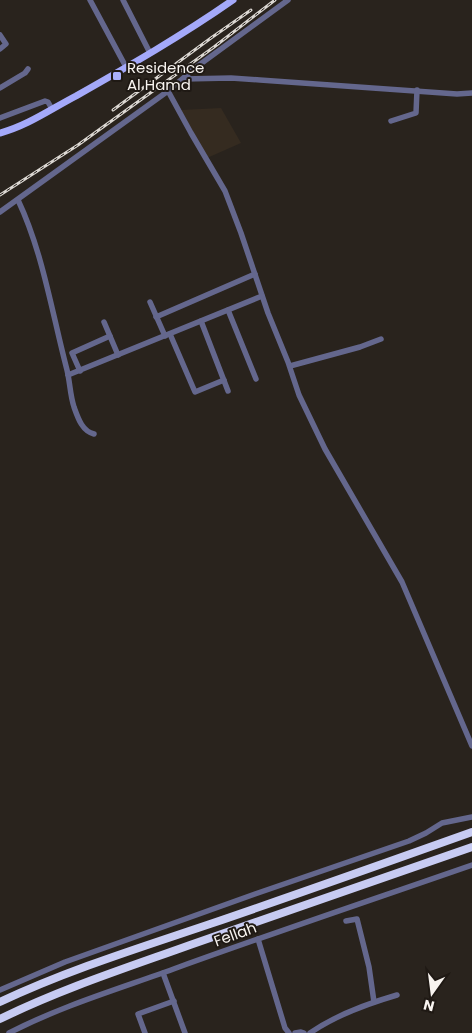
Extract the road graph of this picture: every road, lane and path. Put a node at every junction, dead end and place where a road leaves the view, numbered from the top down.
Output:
1 (90, 0) edge
2 (123, 0) edge
3 (233, 0) edge
4 (288, 0) edge
5 (1, 40) edge
6 (0, 49) edge
7 (150, 53) junction
8 (126, 67) junction
9 (28, 69) dead end
10 (184, 79) junction
11 (0, 88) edge
12 (417, 90) junction
13 (168, 91) junction
14 (472, 93) edge
15 (52, 109) junction
16 (0, 118) edge
17 (391, 121) dead end
18 (0, 133) edge
19 (18, 200) junction
20 (0, 212) edge
21 (255, 274) junction
22 (262, 296) junction
23 (150, 302) dead end
24 (228, 310) junction
25 (156, 317) junction
26 (200, 321) junction
27 (104, 322) dead end
28 (167, 335) junction
29 (110, 336) junction
30 (381, 339) dead end
31 (118, 355) junction
32 (290, 366) junction
33 (80, 371) junction
34 (68, 375) junction
35 (224, 380) junction
36 (256, 380) dead end
37 (228, 391) dead end
38 (94, 434) dead end
39 (472, 746) edge
40 (472, 817) edge
41 (472, 832) edge
42 (472, 847) edge
43 (472, 865) edge
44 (346, 921) dead end
45 (258, 939) junction
46 (163, 973) junction
47 (0, 990) edge
48 (398, 995) dead end
49 (174, 1001) junction
50 (0, 1002) edge
51 (374, 1002) junction
52 (0, 1019) edge
53 (9, 1033) edge
54 (145, 1033) edge
55 (186, 1033) edge
56 (289, 1033) edge
57 (295, 1033) edge
58 (304, 1033) edge
59 (310, 1033) edge

1 - 8 street
2 - 7 street
3 - 7 main road
4 - 10 street
5 - 6 street
7 - 8 main road
8 - 15 main road
9 - 11 street
10 - 12 street
10 - 13 street
12 - 14 street
12 - 17 street
13 - 19 street
13 - 21 street
15 - 16 street
15 - 18 main road
19 - 20 street
19 - 34 street
21 - 22 street
21 - 25 street
22 - 24 street
22 - 32 street
23 - 25 street
24 - 26 street
24 - 36 street
25 - 28 street
26 - 28 street
26 - 35 street
27 - 29 street
28 - 31 street
28 - 35 street
29 - 31 street
29 - 33 street
30 - 32 street
31 - 33 street
32 - 39 street
33 - 34 street
34 - 38 street
35 - 37 street
40 - 47 street
41 - 50 highway
42 - 52 highway
43 - 45 street, Fellah
44 - 51 street
45 - 46 street, Fellah
45 - 56 street
46 - 49 street
46 - 53 street, Fellah
48 - 51 street
49 - 54 street
49 - 55 street
51 - 59 street
57 - 58 street

